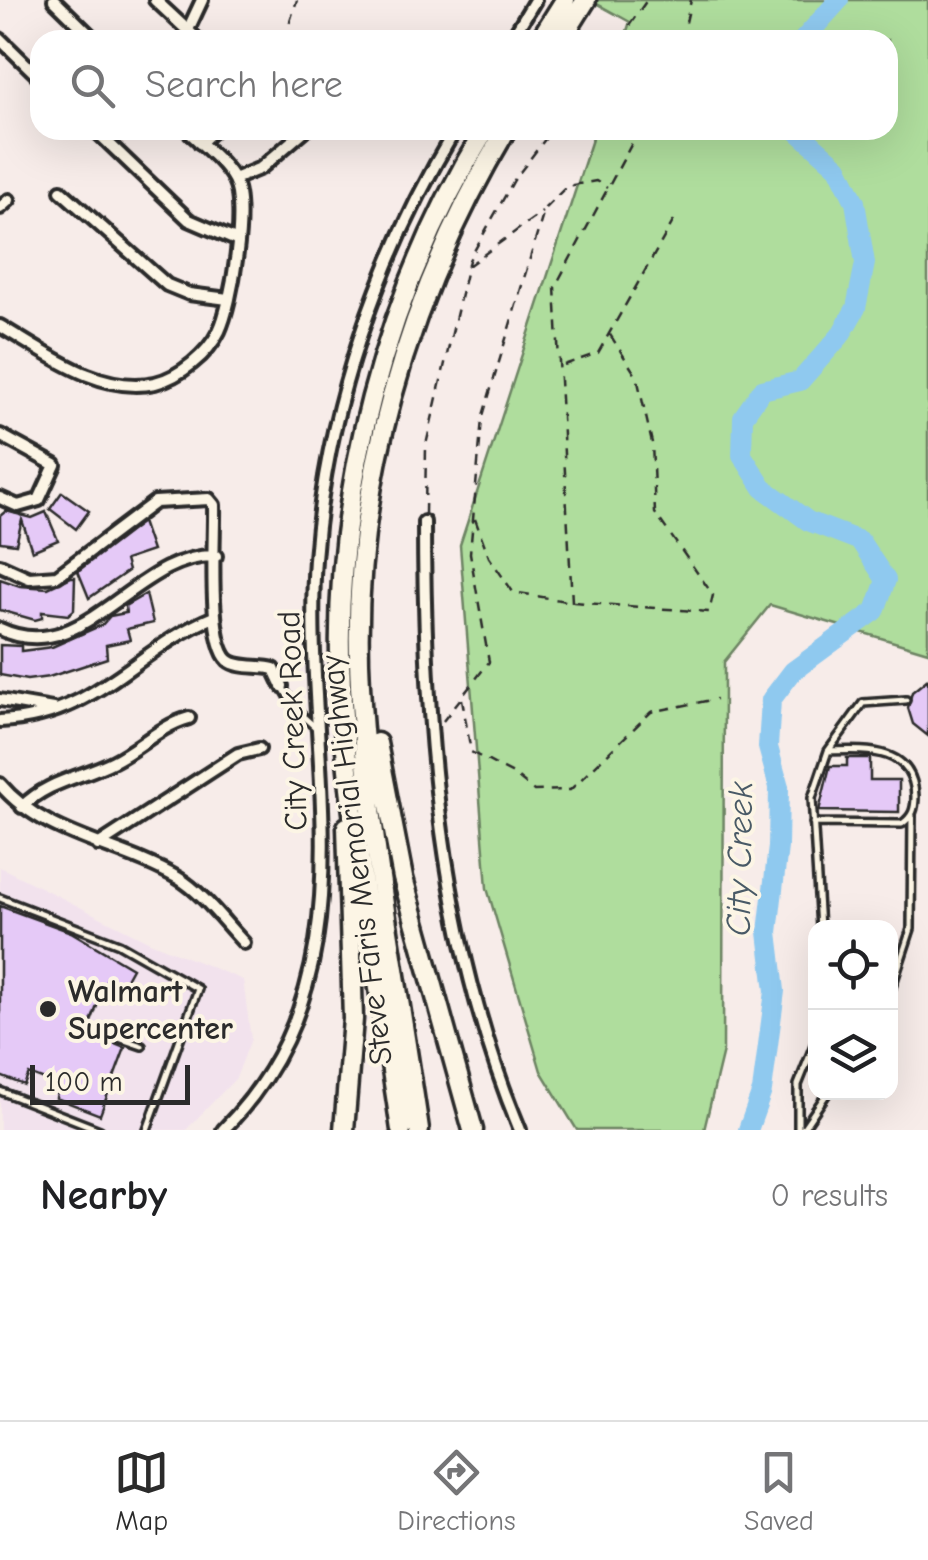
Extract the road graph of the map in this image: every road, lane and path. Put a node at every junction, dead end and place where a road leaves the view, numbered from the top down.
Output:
1 (54, 0) edge
2 (155, 0) edge
3 (202, 0) edge
4 (297, 0) edge
5 (534, 0) edge
6 (565, 0) edge
7 (586, 0) edge
8 (647, 0) edge
9 (691, 0) edge
10 (85, 30) edge
11 (185, 30) edge
12 (188, 30) edge
13 (287, 30) edge
14 (517, 30) edge
15 (546, 30) edge
16 (567, 30) edge
17 (626, 30) edge
18 (684, 30) edge
19 (0, 39) edge
20 (30, 68) edge
21 (105, 140) edge
22 (197, 140) edge
23 (203, 140) edge
24 (294, 140) edge
25 (480, 140) edge
26 (501, 140) edge
27 (544, 140) edge
28 (633, 140) edge
29 (449, 141) edge
30 (200, 143) junction
31 (234, 180) junction
32 (607, 188) junction
33 (61, 191) dead end
34 (545, 208) junction
35 (674, 220) dead end
36 (238, 241) junction
37 (467, 267) junction
38 (228, 299) junction
39 (0, 326) edge
40 (609, 333) junction
41 (562, 366) junction
42 (0, 435) edge
43 (0, 498) edge
44 (474, 514) junction
45 (424, 522) joint
46 (216, 556) junction
47 (0, 565) edge
48 (572, 602) junction
49 (214, 617) junction
50 (360, 621) junction
51 (0, 630) edge
52 (282, 686) joint
53 (341, 686) junction
54 (462, 698) junction
55 (716, 699) dead end
56 (0, 700) edge
57 (906, 700) dead end
58 (54, 710) junction
59 (189, 718) dead end
60 (0, 722) edge
61 (315, 727) junction
62 (433, 734) junction
63 (259, 749) dead end
64 (828, 751) junction
65 (0, 784) edge
66 (22, 807) junction
67 (912, 814) junction
68 (812, 823) junction
69 (98, 845) junction
70 (0, 898) edge
71 (819, 920) edge
72 (244, 944) dead end
73 (898, 970) edge
74 (101, 1032) dead end
75 (142, 1046) dead end
76 (808, 1060) edge
77 (0, 1091) edge
78 (822, 1100) edge
79 (100, 1130) edge
80 (147, 1130) edge
81 (223, 1130) edge
82 (344, 1130) edge
83 (401, 1130) edge
84 (419, 1130) edge
85 (473, 1130) edge
86 (520, 1130) edge
87 (800, 1130) edge

1 - 10 street
2 - 11 street
3 - 12 street
4 - 13 path
5 - 14 street
6 - 15 highway
7 - 16 highway
8 - 17 path
9 - 18 path
19 - 20 street
21 - 36 street
22 - 30 street
23 - 30 street
24 - 31 street
25 - 53 highway, Steve Faris Memorial Highway
26 - 50 highway, Steve Faris Memorial Highway
27 - 37 path
28 - 32 path
29 - 61 street, City Creek Road
30 - 31 street
31 - 36 street
32 - 34 path
32 - 41 path
33 - 38 street
34 - 37 path
34 - 44 path
35 - 40 path
36 - 38 street
37 - 45 path
38 - 39 street
40 - 41 path
40 - 48 path
41 - 48 path
42 - 43 street
44 - 48 path
44 - 54 path
45 - 62 street
46 - 47 street
46 - 49 street
46 - 51 street
49 - 52 street
49 - 58 street
50 - 84 highway, Steve Faris Memorial Highway
50 - 85 highway
52 - 61 lane
53 - 82 highway
53 - 83 highway, Steve Faris Memorial Highway
54 - 55 path
54 - 62 path
56 - 58 street
57 - 64 lane
58 - 60 street
59 - 66 street
61 - 81 street, City Creek Road
62 - 86 street
63 - 69 street
64 - 67 lane
64 - 68 lane
65 - 66 street
66 - 69 street
67 - 68 lane
67 - 73 lane
68 - 71 lane
69 - 72 street
70 - 80 lane
74 - 75 lane
76 - 87 lane
77 - 79 lane
78 - 87 lane

